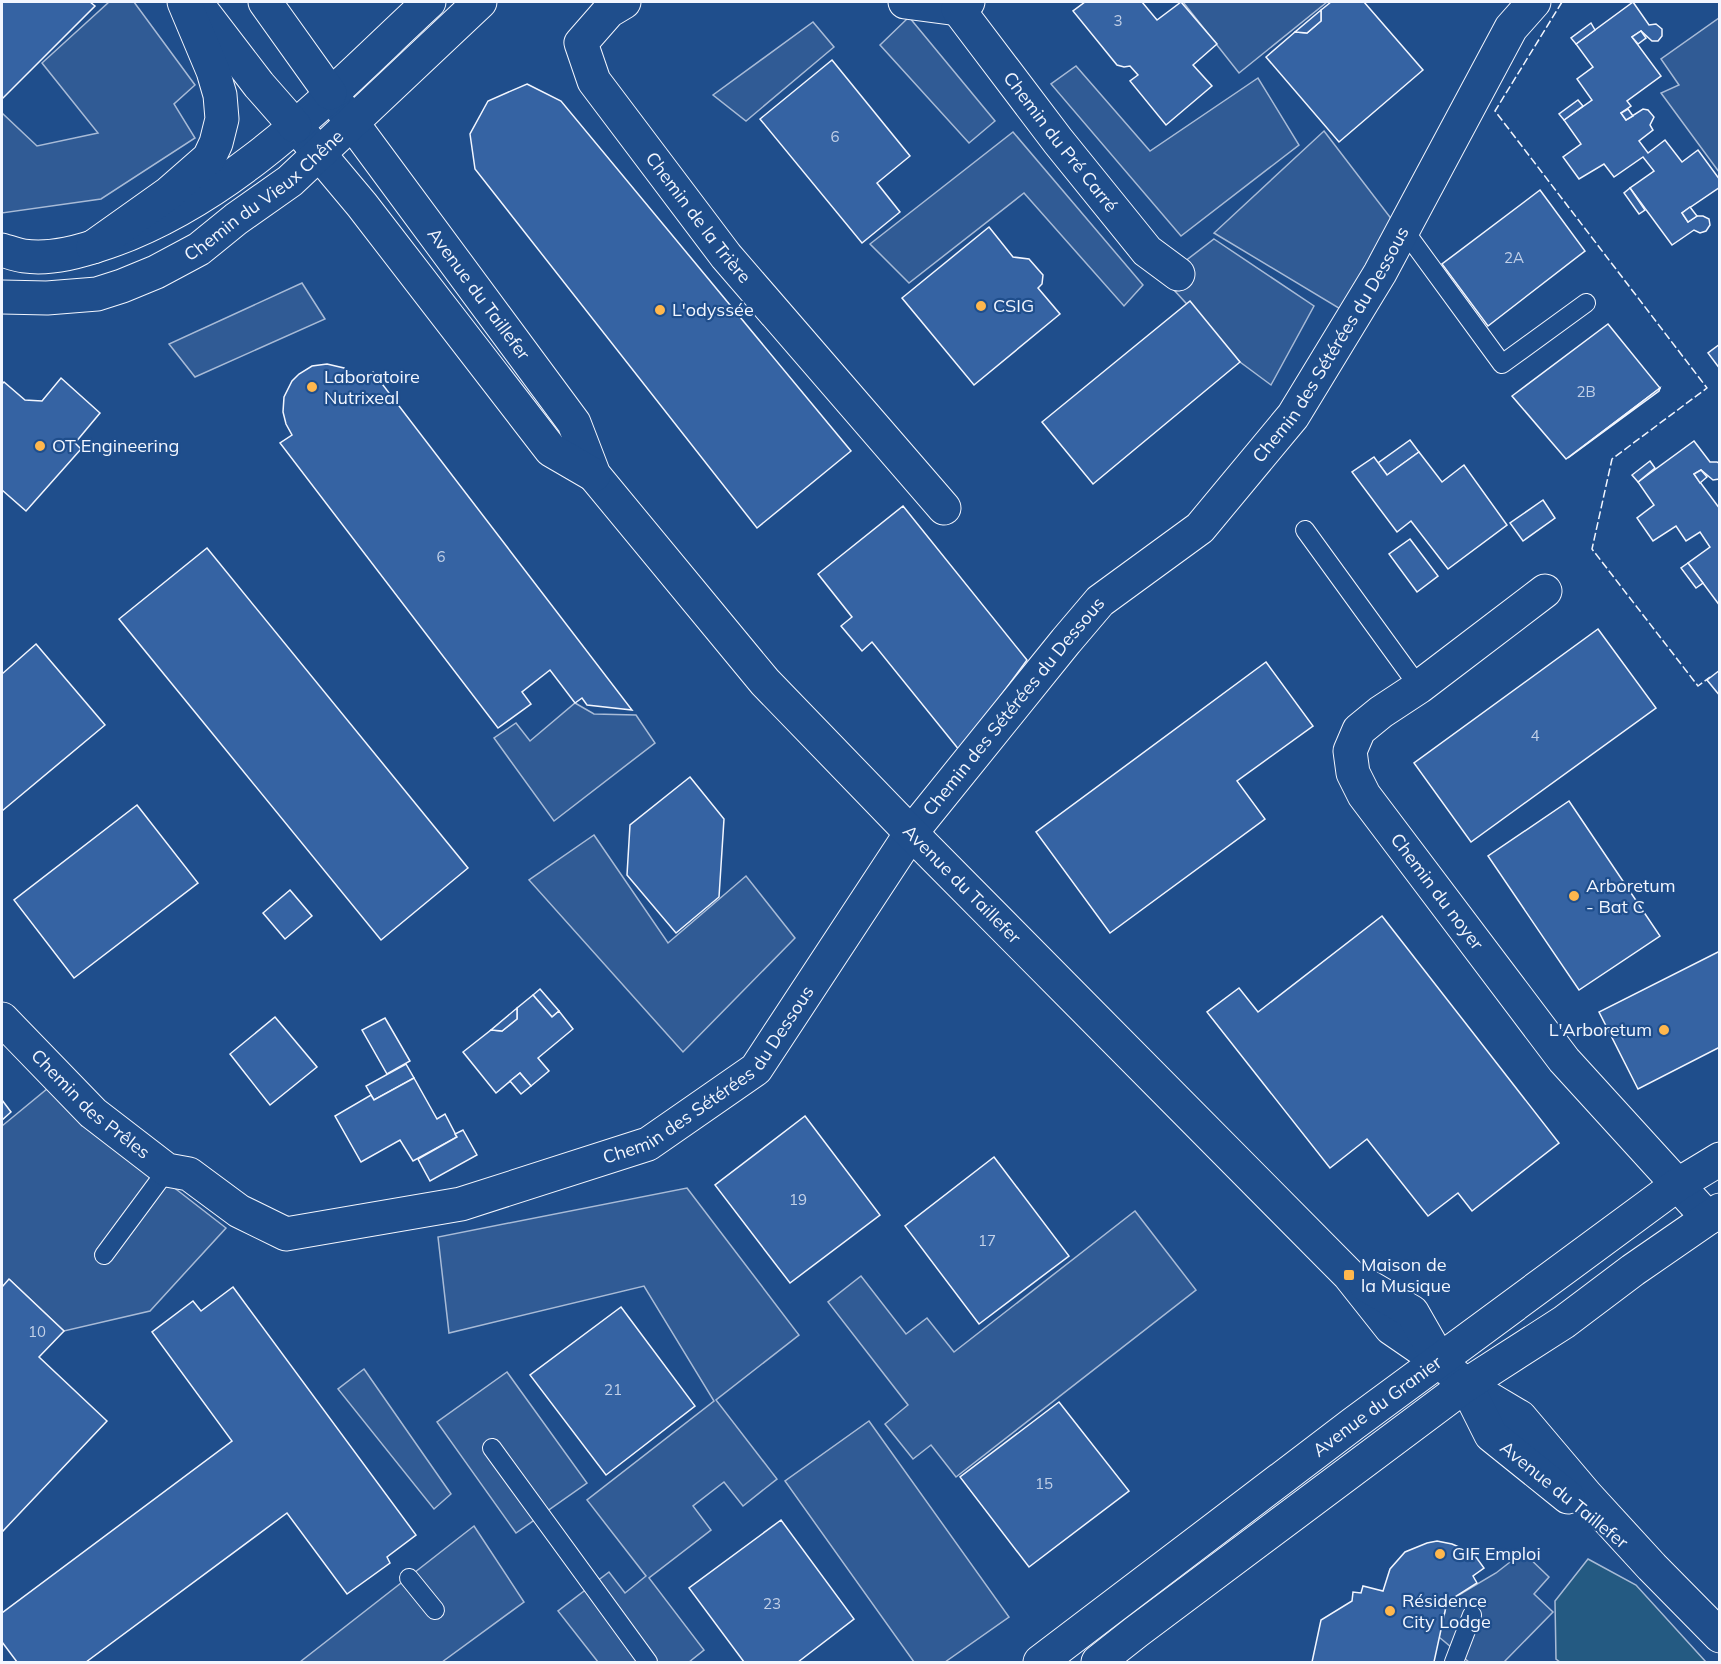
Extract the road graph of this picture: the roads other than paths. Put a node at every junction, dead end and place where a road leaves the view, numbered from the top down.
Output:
1 (184, 2) edge
2 (195, 2) edge
3 (265, 2) edge
4 (429, 2) edge
5 (480, 2) edge
6 (624, 2) edge
7 (905, 2) edge
8 (1534, 2) edge
9 (963, 5) edge
10 (330, 93) junction
11 (351, 122) junction
12 (295, 126) junction
13 (320, 152) junction
14 (1404, 230) junction
15 (93, 247) junction
16 (2, 250) edge
17 (1178, 274) dead end
18 (2, 297) edge
19 (1586, 303) dead end
20 (594, 475) junction
21 (944, 508) dead end
22 (1305, 530) dead end
23 (1545, 591) dead end
24 (1419, 687) junction
25 (910, 833) junction
26 (2, 1019) edge
27 (1719, 1159) edge
28 (178, 1172) junction
29 (1677, 1185) junction
30 (1714, 1214) edge
31 (105, 1255) dead end
32 (1439, 1361) junction
33 (1466, 1385) junction
34 (492, 1448) dead end
35 (409, 1578) dead end
36 (435, 1610) dead end
37 (1472, 1615) dead end
38 (1719, 1636) edge
39 (648, 1662) edge
40 (1040, 1662) edge
41 (1098, 1662) edge
42 (1454, 1662) edge

1 - 15 main road
2 - 12 main road, Avenue du Taillefer
3 - 10 main road, Avenue du Taillefer
4 - 10 main road, Chemin du Vieux Chêne
5 - 11 main road, Chemin du Vieux Chêne
6 - 21 main road, Chemin de la Trière
7 - 9 main road
8 - 14 main road, Chemin des Sétérées du Dessous
9 - 17 main road, Chemin du Pré Carré
10 - 11 main road, Avenue du Taillefer
10 - 12 main road, Chemin du Vieux Chêne
11 - 13 main road, Chemin du Vieux Chêne
11 - 20 main road, Avenue du Taillefer
12 - 13 main road, Avenue du Taillefer
12 - 15 main road, Chemin du Vieux Chêne
13 - 18 main road, Chemin du Vieux Chêne
13 - 20 main road, Avenue du Taillefer
14 - 19 lane
14 - 25 main road, Chemin des Sétérées du Dessous
15 - 16 main road, Chemin du Vieux Chêne
20 - 25 main road, Avenue du Taillefer
22 - 24 lane
23 - 24 main road, Chemin du noyer
24 - 29 main road, Chemin du noyer
25 - 28 main road, Chemin des Sétérées du Dessous
25 - 32 main road, Avenue du Taillefer
26 - 28 main road, Chemin des Prêles
27 - 29 main road, Avenue du Granier
28 - 31 lane
29 - 30 main road, Chemin du noyer
29 - 32 main road, Avenue du Granier
30 - 33 main road, Avenue du Granier
32 - 33 main road, Avenue du Taillefer
32 - 40 main road, Avenue du Granier
33 - 38 main road, Avenue du Taillefer
33 - 41 main road, Avenue du Granier
34 - 39 lane
35 - 36 lane
37 - 42 lane

